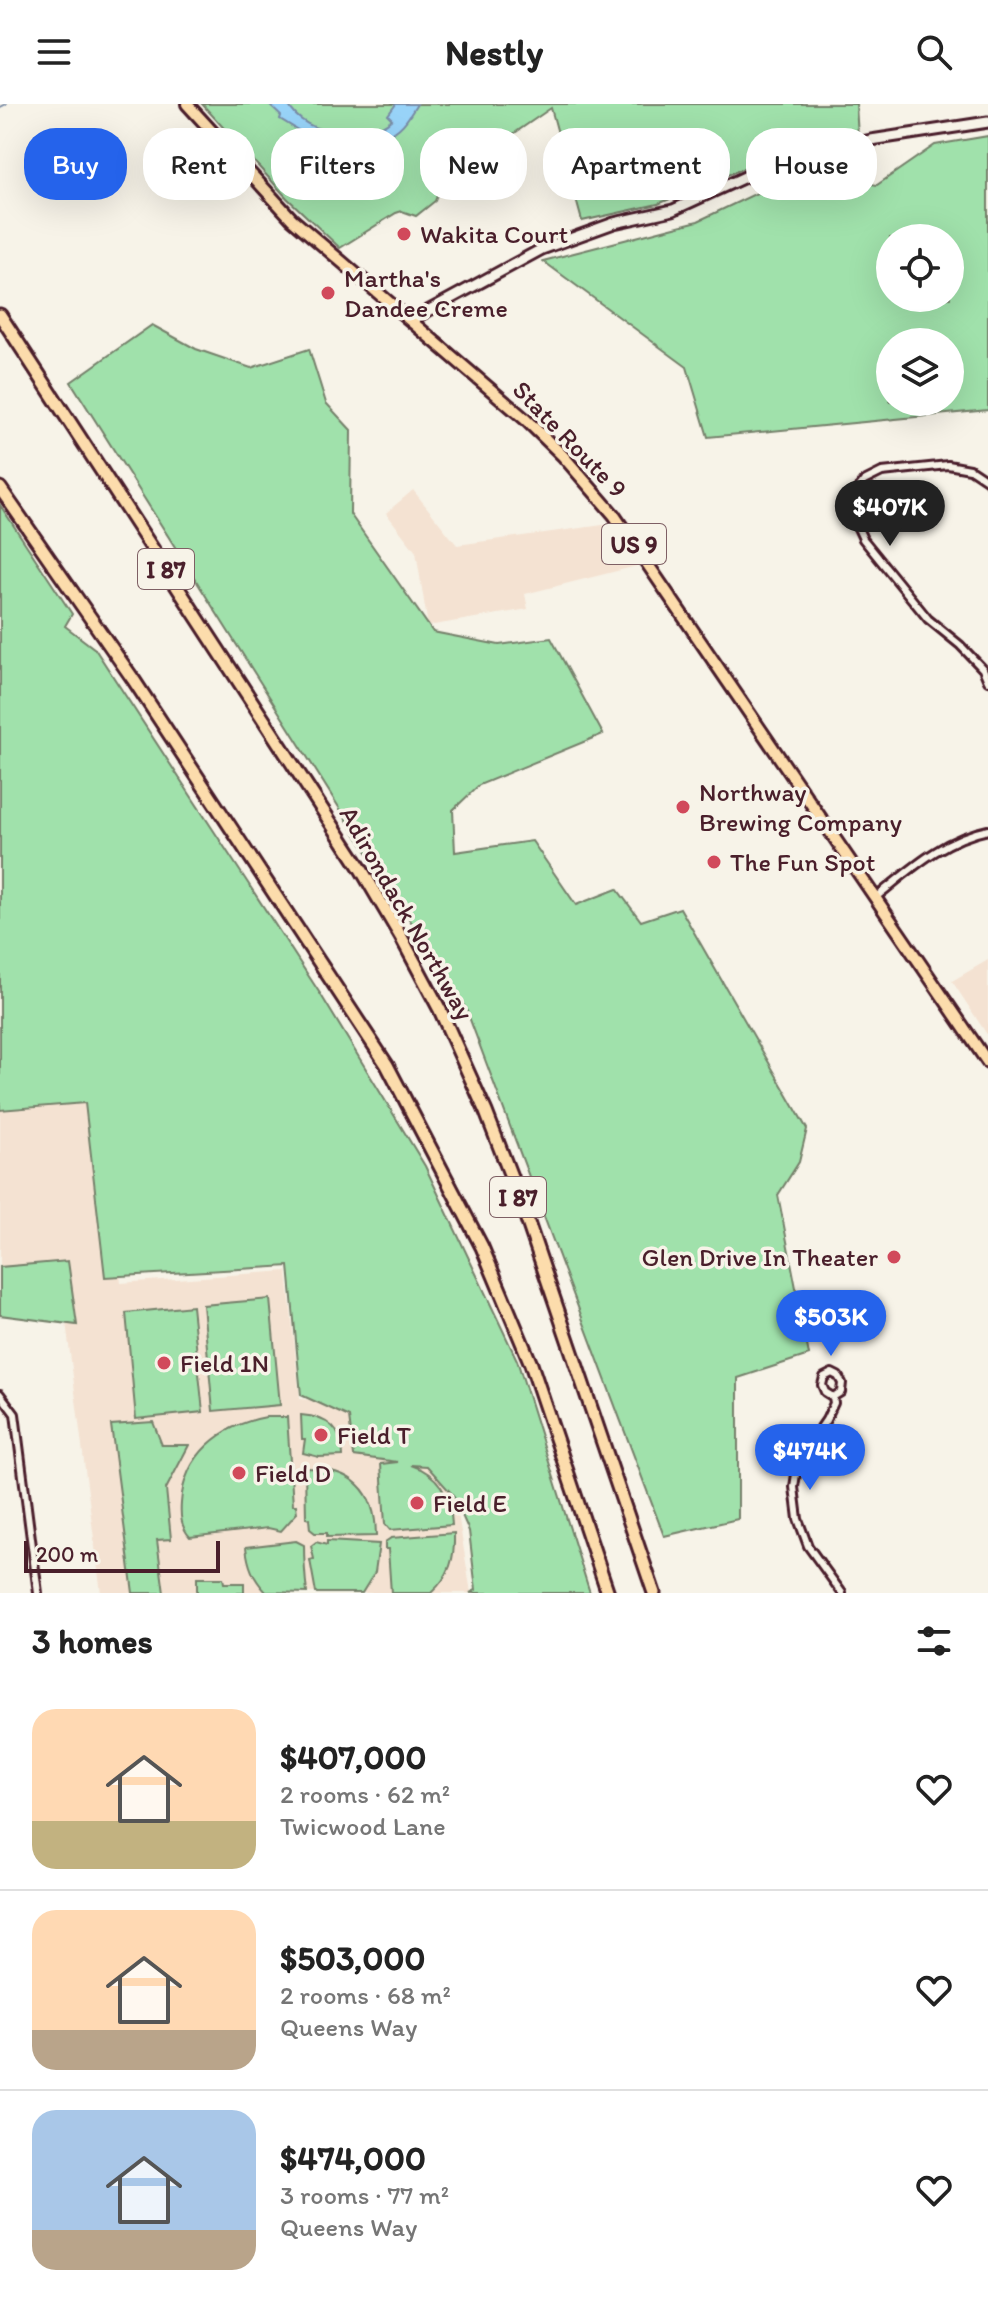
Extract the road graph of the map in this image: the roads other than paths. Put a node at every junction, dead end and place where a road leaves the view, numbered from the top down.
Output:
1 (187, 104) edge
2 (988, 122) edge
3 (0, 315) edge
4 (411, 320) junction
5 (988, 481) edge
6 (0, 488) edge
7 (988, 681) edge
8 (988, 830) edge
9 (876, 897) junction
10 (988, 1063) edge
11 (0, 1394) edge
12 (833, 1397) dead end
13 (38, 1593) edge
14 (608, 1593) edge
15 (654, 1593) edge
16 (842, 1593) edge

1 - 4 main road, State Route 9 / US 9
2 - 4 street
3 - 15 highway, Adirondack Northway / I 87
4 - 9 main road, State Route 9 / US 9
5 - 7 street
6 - 14 highway, I 87
8 - 9 street
9 - 10 main road, State Route 9 / US 9
11 - 13 street
12 - 16 street

